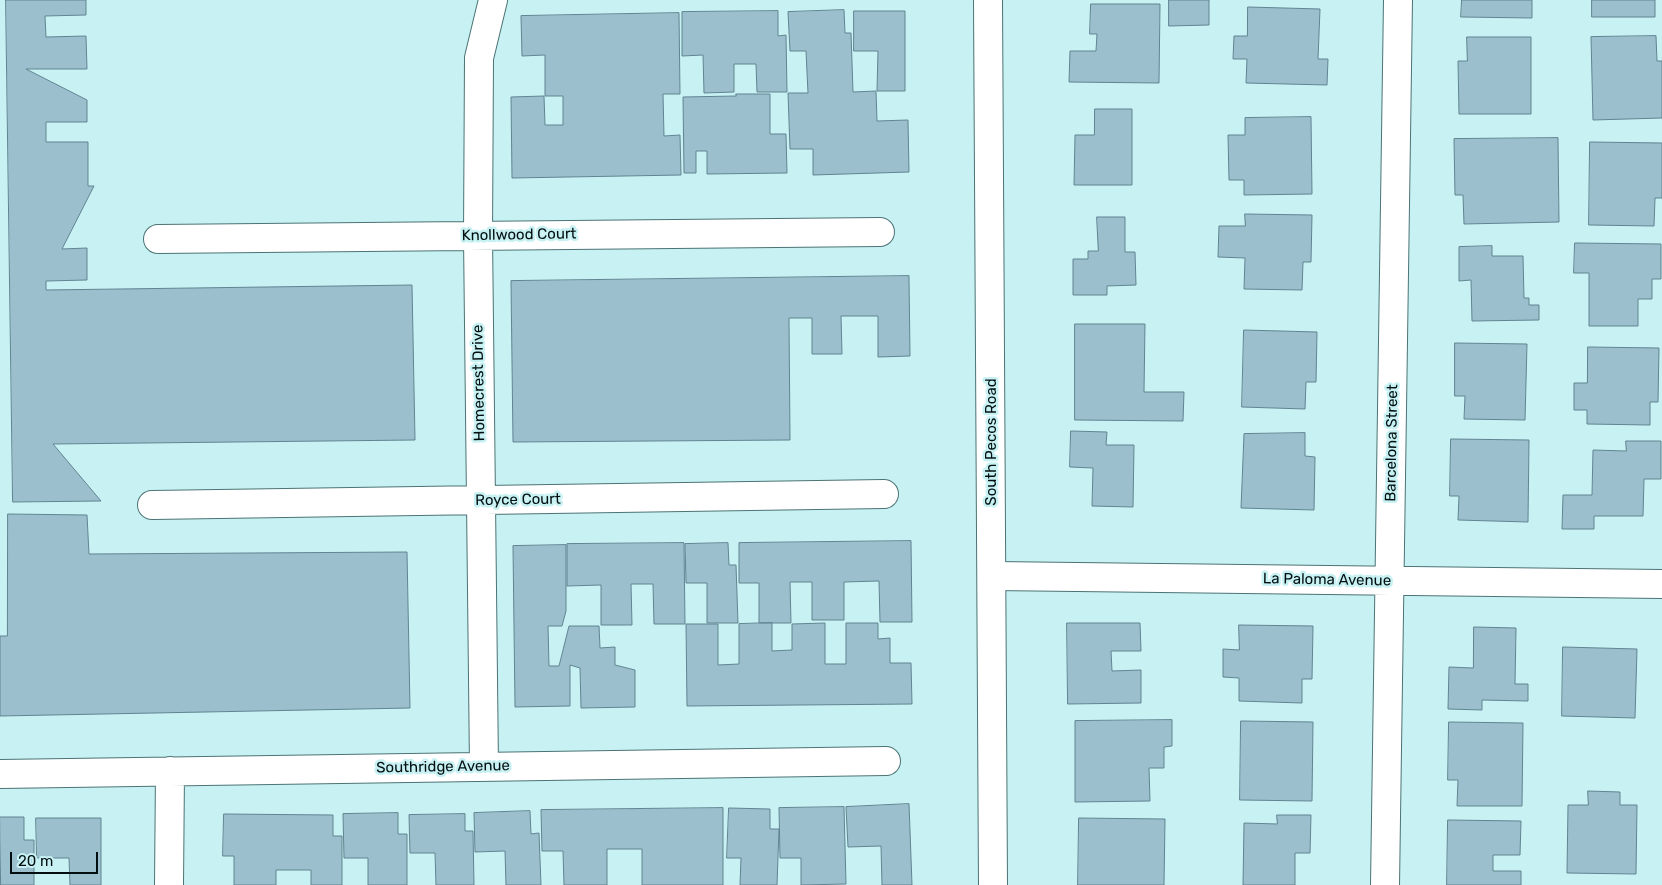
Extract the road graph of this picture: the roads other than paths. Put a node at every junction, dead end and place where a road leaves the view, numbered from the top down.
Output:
1 (493, 0) edge
2 (988, 0) edge
3 (1398, 0) edge
4 (880, 232) dead end
5 (478, 236) junction
6 (158, 240) dead end
7 (884, 494) dead end
8 (481, 500) junction
9 (152, 505) dead end
10 (993, 576) junction
11 (1390, 581) junction
12 (1662, 584) edge
13 (886, 760) dead end
14 (484, 767) junction
15 (170, 771) junction
16 (0, 774) edge
17 (169, 885) edge
18 (993, 885) edge
19 (1385, 885) edge

1 - 5 street, Homecrest Drive
2 - 10 street, South Pecos Road
3 - 11 street, Barcelona Street
4 - 5 street, Knollwood Court
5 - 6 street, Knollwood Court
5 - 8 street, Homecrest Drive
7 - 8 street, Royce Court
8 - 9 street, Royce Court
8 - 14 street, Homecrest Drive
10 - 11 street, La Paloma Avenue
10 - 18 street, South Pecos Road
11 - 12 street, La Paloma Avenue
11 - 19 street, Barcelona Street
13 - 14 street, Southridge Avenue
14 - 15 street, Southridge Avenue
15 - 16 street, Southridge Avenue
15 - 17 street

